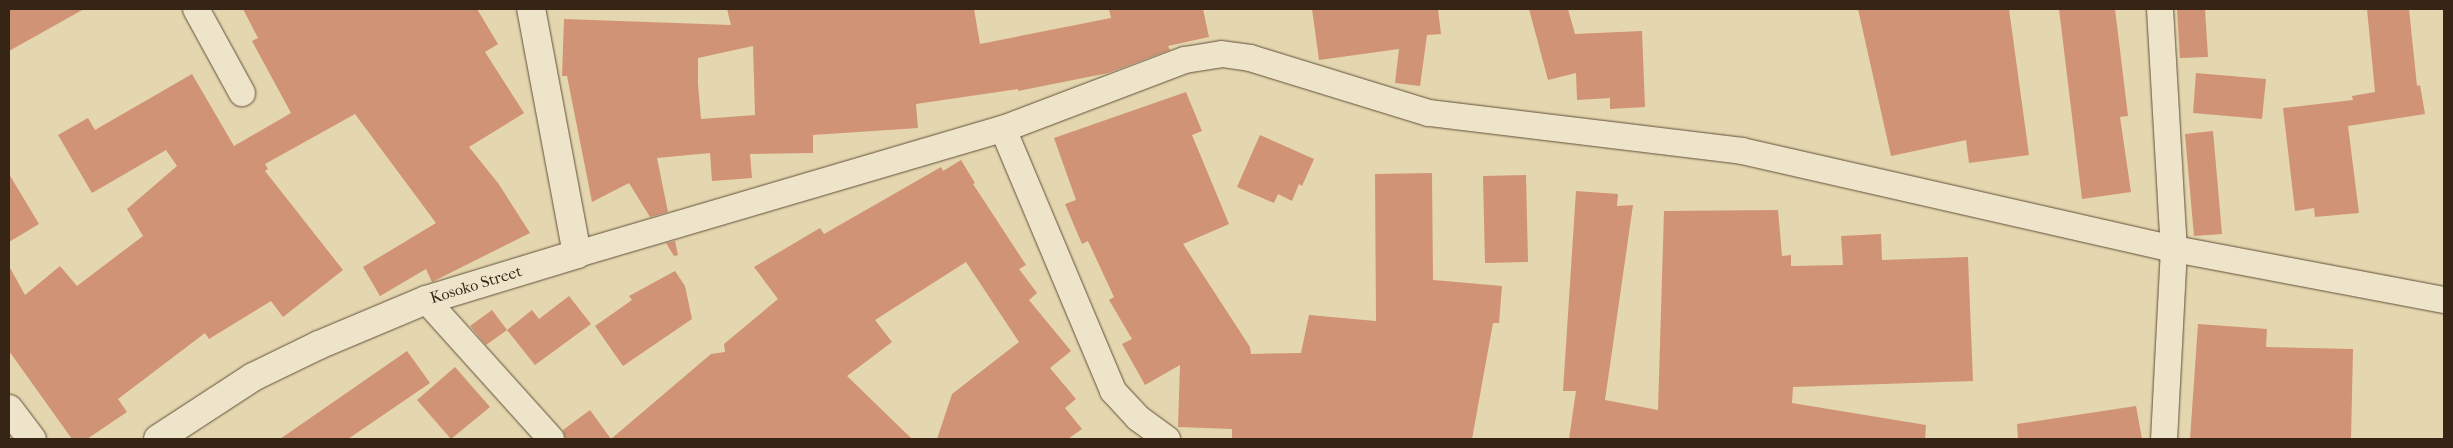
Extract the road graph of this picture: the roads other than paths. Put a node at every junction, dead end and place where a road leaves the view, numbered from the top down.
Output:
1 (196, 9) edge
2 (531, 9) edge
3 (2160, 9) edge
4 (242, 93) dead end
5 (1003, 129) junction
6 (2174, 249) junction
7 (577, 254) junction
8 (426, 300) junction
9 (2444, 300) edge
10 (9, 409) edge
11 (32, 439) edge
12 (158, 439) edge
13 (551, 439) edge
14 (1167, 439) edge
15 (2164, 439) edge

1 - 4 street
2 - 7 street
3 - 6 street
5 - 6 street
5 - 7 street
5 - 14 street
6 - 9 street
6 - 15 street
7 - 8 street, Kosoko Street
8 - 12 street, Kosoko Street
8 - 13 street
10 - 11 street

